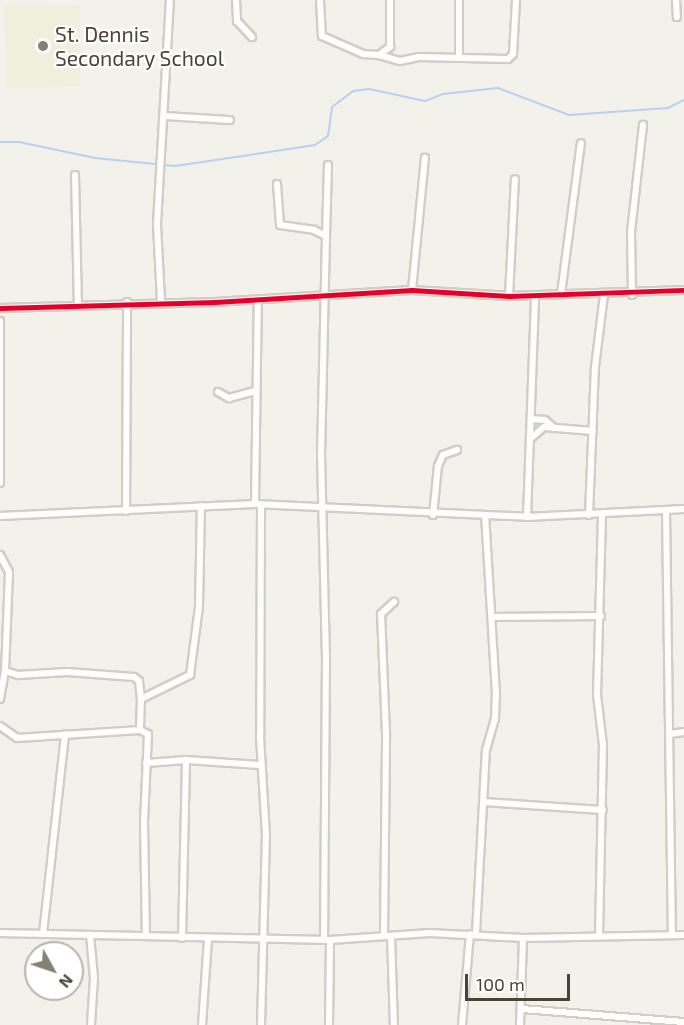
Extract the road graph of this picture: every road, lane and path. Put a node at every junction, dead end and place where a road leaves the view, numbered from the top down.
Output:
1 (170, 0) edge
2 (236, 0) edge
3 (320, 0) edge
4 (390, 0) edge
5 (459, 0) edge
6 (516, 0) edge
7 (676, 0) edge
8 (677, 17) dead end
9 (252, 37) dead end
10 (379, 55) junction
11 (459, 57) junction
12 (164, 116) junction
13 (230, 120) dead end
14 (643, 125) dead end
15 (581, 143) dead end
16 (425, 158) dead end
17 (328, 165) dead end
18 (75, 175) dead end
19 (515, 179) dead end
20 (277, 183) dead end
21 (326, 236) junction
22 (412, 290) junction
23 (684, 290) edge
24 (561, 294) junction
25 (535, 295) junction
26 (604, 295) junction
27 (632, 295) junction
28 (325, 296) junction
29 (509, 296) junction
30 (258, 300) junction
31 (161, 301) junction
32 (127, 302) junction
33 (78, 303) junction
34 (0, 308) edge
35 (0, 321) edge
36 (1, 386) edge
37 (256, 391) junction
38 (218, 392) dead end
39 (531, 419) junction
40 (554, 428) junction
41 (593, 431) junction
42 (530, 440) junction
43 (457, 450) dead end
44 (1, 456) edge
45 (0, 483) edge
46 (258, 504) junction
47 (201, 506) junction
48 (325, 508) junction
49 (684, 509) edge
50 (126, 511) junction
51 (666, 512) junction
52 (433, 515) junction
53 (485, 515) junction
54 (589, 515) junction
55 (602, 515) junction
56 (0, 516) edge
57 (527, 518) junction
58 (0, 555) edge
59 (394, 602) dead end
60 (601, 616) junction
61 (493, 617) junction
62 (5, 671) junction
63 (0, 699) edge
64 (141, 699) junction
65 (0, 726) edge
66 (140, 730) junction
67 (684, 732) edge
68 (65, 734) junction
69 (670, 734) junction
70 (186, 760) junction
71 (146, 763) junction
72 (261, 765) junction
73 (483, 802) junction
74 (603, 810) junction
75 (0, 933) edge
76 (473, 933) junction
77 (43, 934) junction
78 (90, 935) junction
79 (388, 935) junction
80 (672, 935) junction
81 (684, 935) edge
82 (146, 936) junction
83 (599, 936) junction
84 (263, 937) junction
85 (182, 938) junction
86 (208, 939) junction
87 (523, 939) junction
88 (327, 940) junction
89 (522, 1009) junction
90 (684, 1022) edge
91 (91, 1025) edge
92 (202, 1025) edge
93 (261, 1025) edge
94 (329, 1025) edge
95 (394, 1025) edge
96 (462, 1025) edge
97 (520, 1025) edge

1 - 12 street
2 - 9 street
3 - 10 street
4 - 10 street
5 - 11 street
6 - 11 street
7 - 8 street
10 - 11 street
12 - 13 street
12 - 31 street
14 - 27 street
15 - 24 street
16 - 22 street
17 - 21 street
18 - 33 street
19 - 29 street
20 - 21 street
21 - 28 street
22 - 28 street
22 - 29 street
23 - 27 street
24 - 25 street
24 - 26 street
25 - 29 street
25 - 39 street
26 - 27 street
26 - 41 street
28 - 30 street
28 - 48 street
30 - 31 street
30 - 37 street
31 - 32 street
32 - 33 street
32 - 50 street
33 - 34 street
35 - 36 street
36 - 44 street
37 - 38 street
37 - 46 street
39 - 40 street
39 - 42 street
40 - 41 street
40 - 42 street
41 - 54 street
42 - 57 street
43 - 52 street
44 - 45 street
46 - 47 street
46 - 48 street
46 - 72 street
47 - 50 street
47 - 64 street
48 - 52 street
48 - 88 street
49 - 51 street
50 - 56 street
51 - 55 street
51 - 69 street
52 - 53 street
53 - 57 street
53 - 61 street
54 - 55 street
54 - 57 street
55 - 60 street
58 - 62 street
59 - 79 street
60 - 61 street
60 - 74 street
61 - 73 street
62 - 63 street
62 - 64 street
64 - 66 street
65 - 68 street
66 - 68 street
66 - 71 street
67 - 69 street
68 - 77 street
69 - 80 street
70 - 71 street
70 - 72 street
70 - 85 street
71 - 82 street
72 - 84 street
73 - 74 street
73 - 76 street
74 - 83 street
75 - 77 street
76 - 79 street
76 - 87 street
76 - 96 street
77 - 78 street
78 - 82 street
78 - 91 street
79 - 88 street
79 - 95 street
80 - 81 street
80 - 83 street
82 - 85 street
83 - 87 street
84 - 86 street
84 - 88 street
84 - 93 street
85 - 86 street
86 - 92 street
87 - 89 street
88 - 94 street
89 - 90 street
89 - 97 street

